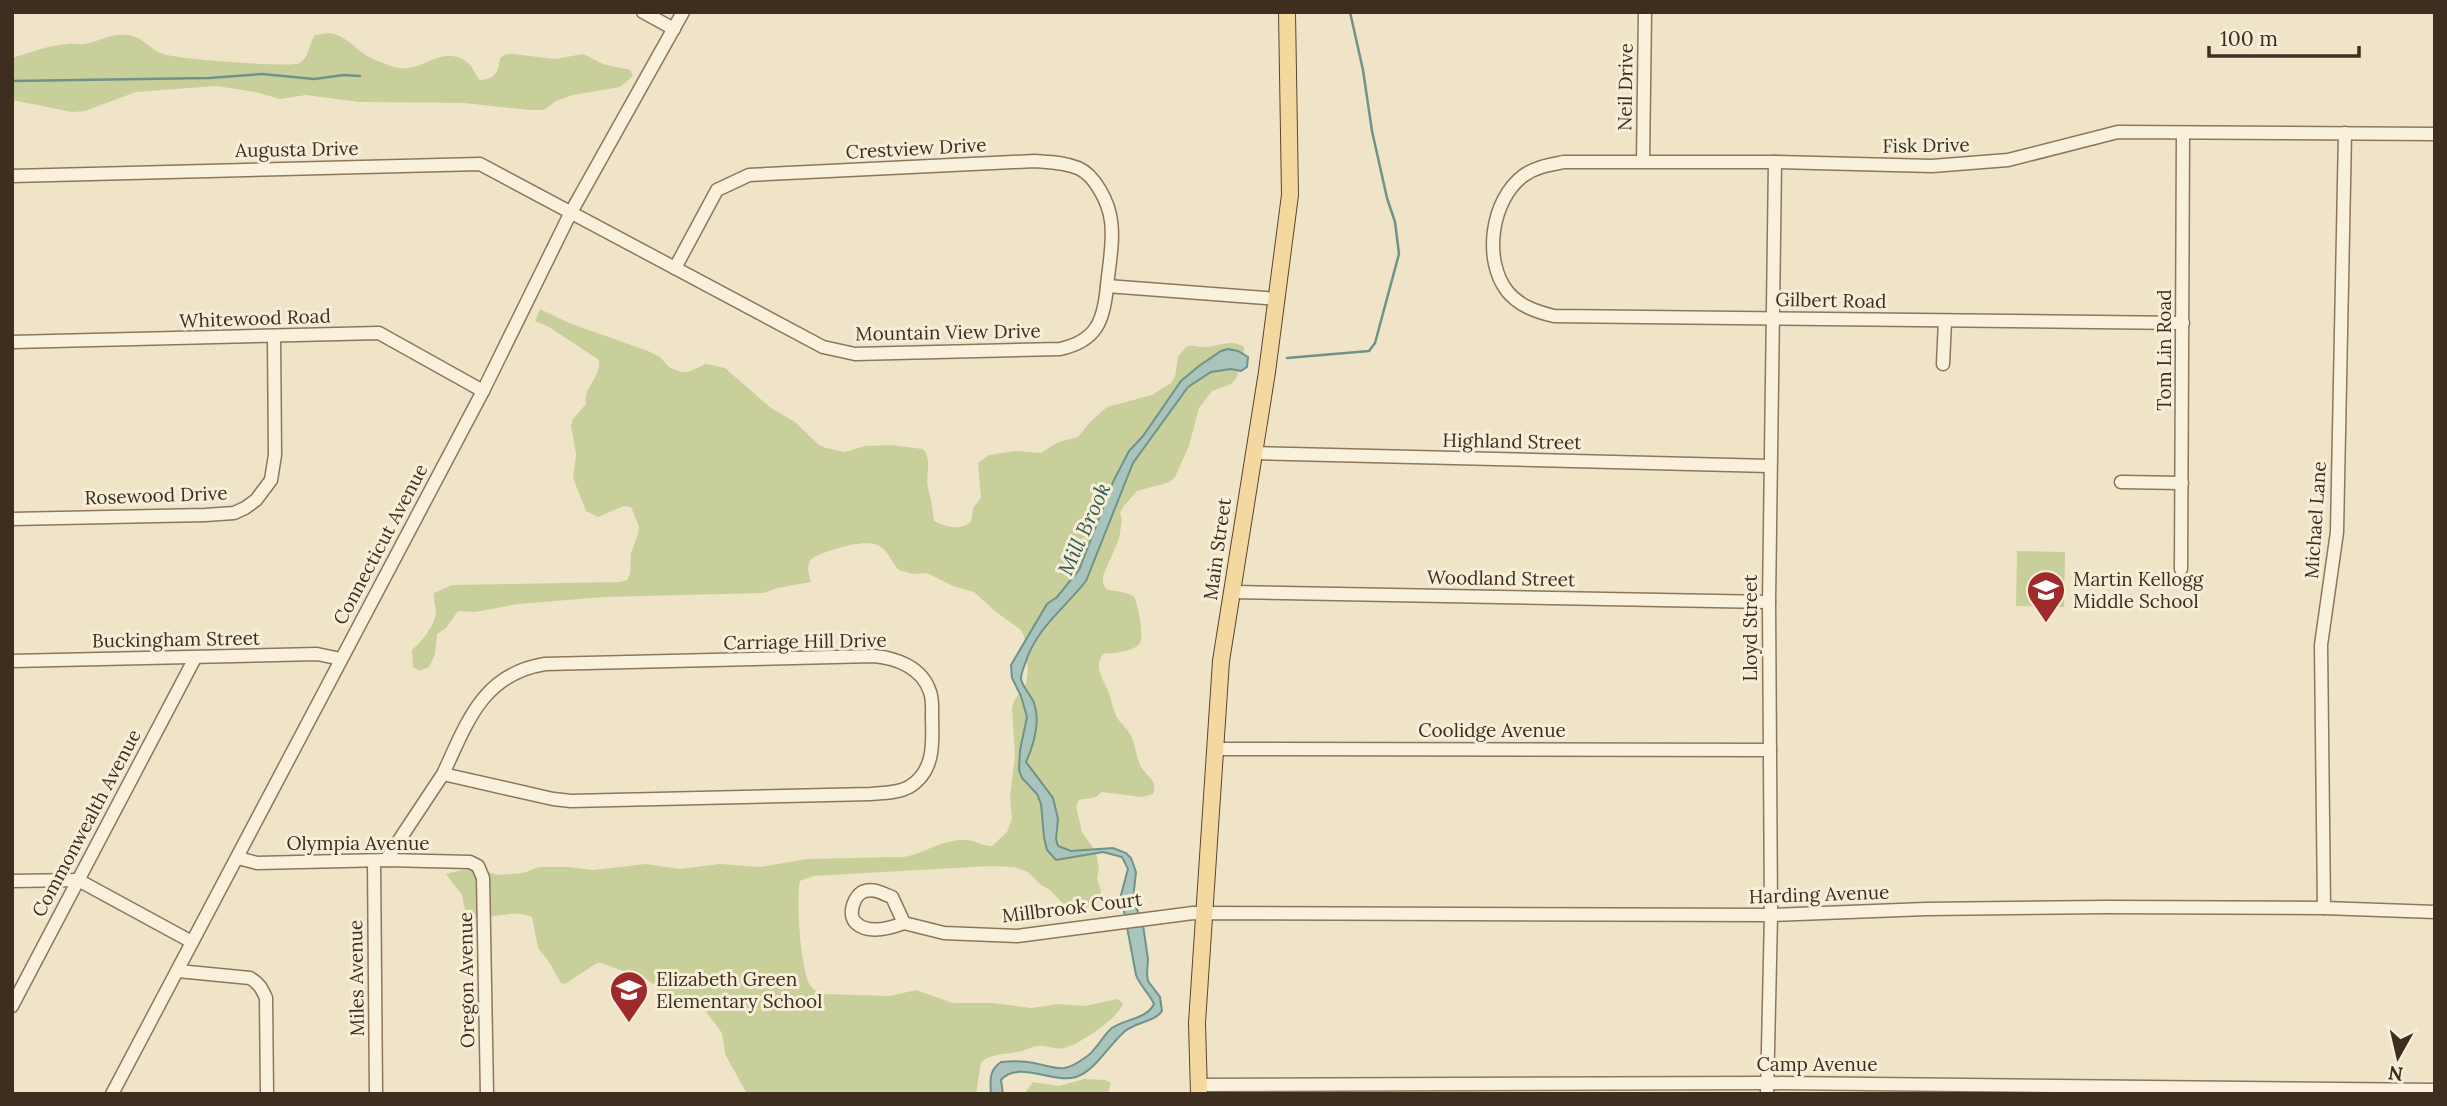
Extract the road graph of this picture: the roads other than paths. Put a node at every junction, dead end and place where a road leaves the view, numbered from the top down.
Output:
1 (643, 12) edge
2 (683, 12) edge
3 (1287, 12) edge
4 (1645, 12) edge
5 (674, 29) junction
6 (2183, 132) junction
7 (2345, 133) junction
8 (2435, 134) edge
9 (1643, 161) junction
10 (1775, 162) junction
11 (12, 176) edge
12 (570, 214) junction
13 (676, 268) junction
14 (1496, 273) joint
15 (1107, 286) junction
16 (1278, 299) junction
17 (1774, 318) junction
18 (1944, 321) junction
19 (2183, 323) junction
20 (274, 337) junction
21 (12, 342) edge
22 (1943, 365) dead end
23 (483, 391) junction
24 (1252, 453) junction
25 (1770, 466) junction
26 (2120, 482) dead end
27 (2182, 483) junction
28 (12, 519) edge
29 (2181, 569) dead end
30 (1233, 592) junction
31 (1769, 602) junction
32 (195, 658) junction
33 (341, 659) junction
34 (12, 662) edge
35 (1214, 749) junction
36 (1770, 750) junction
37 (443, 774) junction
38 (238, 858) junction
39 (380, 860) junction
40 (478, 866) joint
41 (78, 880) junction
42 (12, 881) edge
43 (2324, 908) junction
44 (2435, 912) edge
45 (1204, 914) junction
46 (1771, 915) junction
47 (904, 923) dead end
48 (192, 942) junction
49 (177, 971) junction
50 (16, 992) edge
51 (12, 1006) edge
52 (1767, 1088) edge
53 (1199, 1089) edge
54 (2435, 1090) edge
55 (112, 1094) edge
56 (267, 1094) edge
57 (376, 1094) edge
58 (487, 1094) edge

1 - 5 street
2 - 5 street, Connecticut Avenue
3 - 16 main road, Main Street
4 - 9 street, Neil Drive
5 - 12 street, Connecticut Avenue
6 - 7 street, Fisk Drive
6 - 10 street, Fisk Drive
6 - 19 street, Tom Lin Road
7 - 8 street, Fisk Drive
7 - 43 street, Michael Lane
9 - 10 street, Fisk Drive
9 - 14 street, Fisk Drive
10 - 17 street, Lloyd Street
11 - 12 street, Augusta Drive
12 - 13 street, Mountain View Drive
12 - 23 street, Connecticut Avenue
13 - 15 street, Mountain View Drive
13 - 15 street, Crestview Drive
14 - 17 street, Gilbert Road
15 - 16 street
16 - 24 main road, Main Street
17 - 18 street, Gilbert Road
17 - 25 street, Lloyd Street
18 - 19 street, Gilbert Road
18 - 22 street
19 - 27 street, Tom Lin Road
20 - 21 street, Whitewood Road
20 - 23 street, Whitewood Road
20 - 28 street, Rosewood Drive
23 - 33 street, Connecticut Avenue
24 - 25 street, Highland Street
24 - 30 main road, Main Street
25 - 31 street, Lloyd Street
26 - 27 street
27 - 29 street, Tom Lin Road
30 - 31 street, Woodland Street
30 - 35 main road, Main Street
31 - 36 street, Lloyd Street
32 - 33 street, Buckingham Street
32 - 34 street, Buckingham Street
32 - 41 street, Commonwealth Avenue
33 - 38 street, Connecticut Avenue
35 - 36 street, Coolidge Avenue
35 - 45 main road, Main Street
36 - 46 street, Lloyd Street
37 - 37 street, Carriage Hill Drive
37 - 39 street, Carriage Hill Drive
38 - 39 street, Olympia Avenue
38 - 48 street, Connecticut Avenue
39 - 40 street, Olympia Avenue
39 - 57 street, Miles Avenue
40 - 58 street, Oregon Avenue
41 - 42 street
41 - 48 street
41 - 50 street, Commonwealth Avenue
43 - 44 street, Harding Avenue
43 - 46 street, Harding Avenue
45 - 46 street, Harding Avenue
45 - 47 street, Millbrook Court
45 - 53 main road, Main Street
46 - 52 street, Lloyd Street
48 - 49 street, Connecticut Avenue
49 - 55 street, Connecticut Avenue
49 - 56 street
50 - 51 street, Commonwealth Avenue
52 - 53 street, Camp Avenue
52 - 54 street, Camp Avenue

